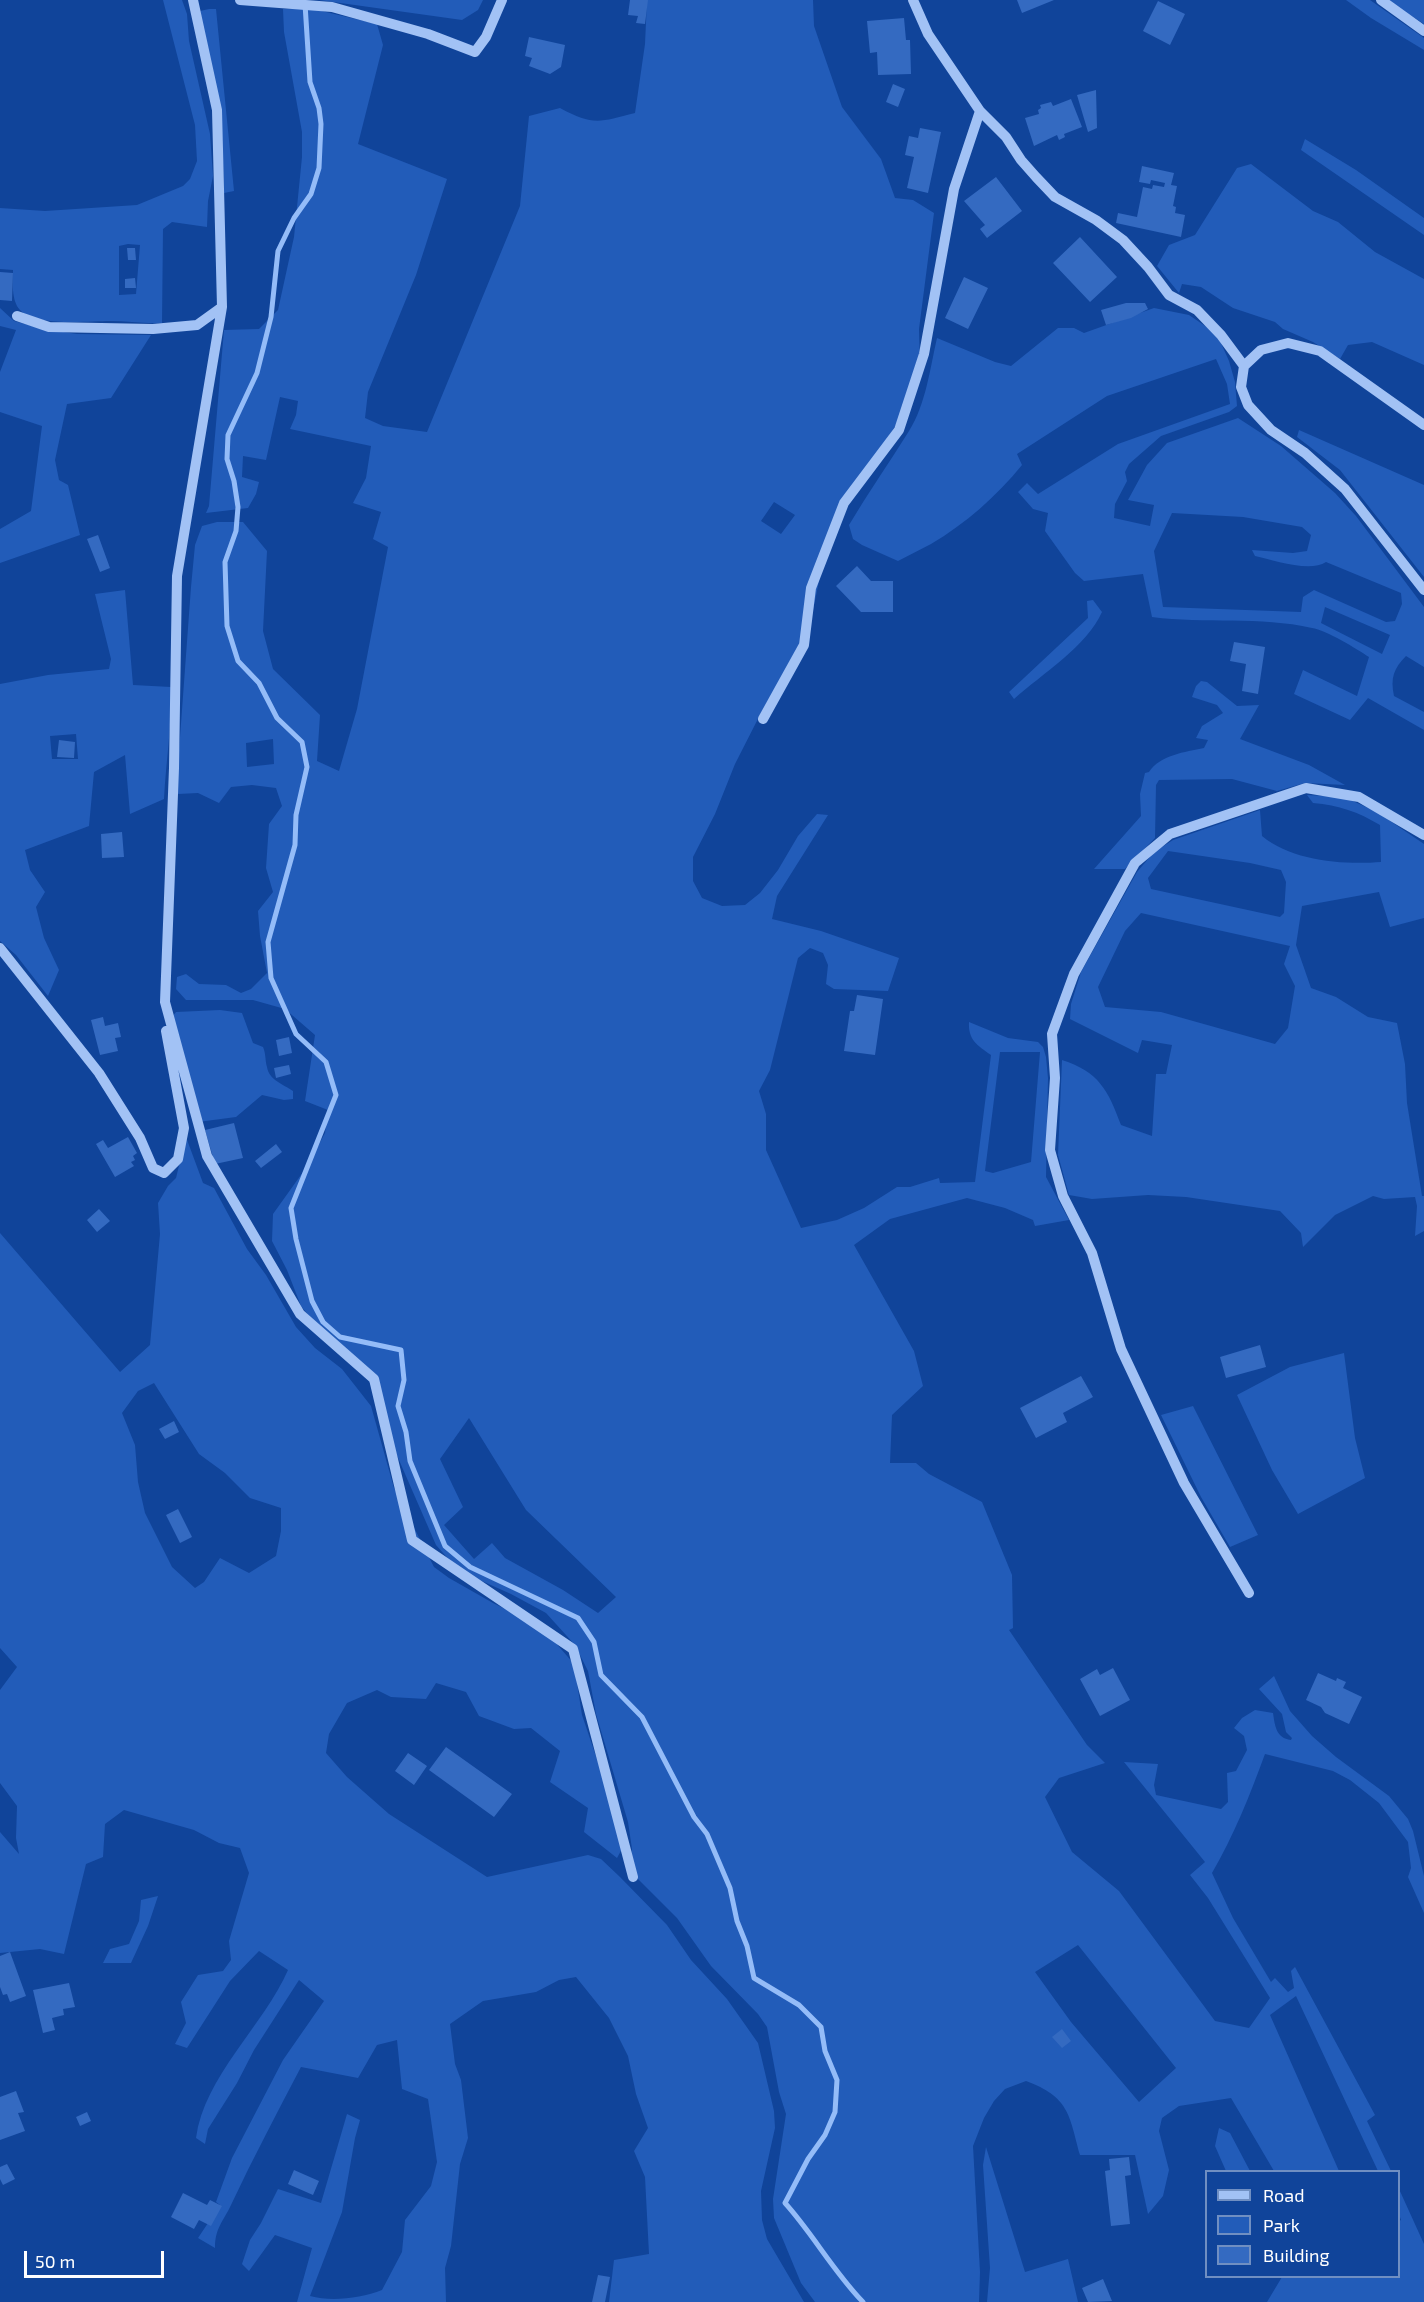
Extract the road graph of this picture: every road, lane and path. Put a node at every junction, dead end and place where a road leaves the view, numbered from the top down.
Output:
1 (193, 0) edge
2 (240, 0) edge
3 (502, 0) edge
4 (913, 0) edge
5 (1381, 0) edge
6 (1424, 31) edge
7 (980, 111) junction
8 (222, 307) junction
9 (16, 316) dead end
10 (1244, 366) junction
11 (1424, 425) edge
12 (1424, 590) edge
13 (763, 719) dead end
14 (1424, 835) edge
15 (0, 948) edge
16 (165, 1002) junction
17 (1249, 1593) dead end
18 (633, 1877) dead end

1 - 8 street
2 - 3 street
4 - 7 street
5 - 6 street
7 - 10 street
7 - 13 street
8 - 9 street
8 - 16 street
10 - 11 street
10 - 12 street
14 - 17 street
15 - 16 street
16 - 18 street

